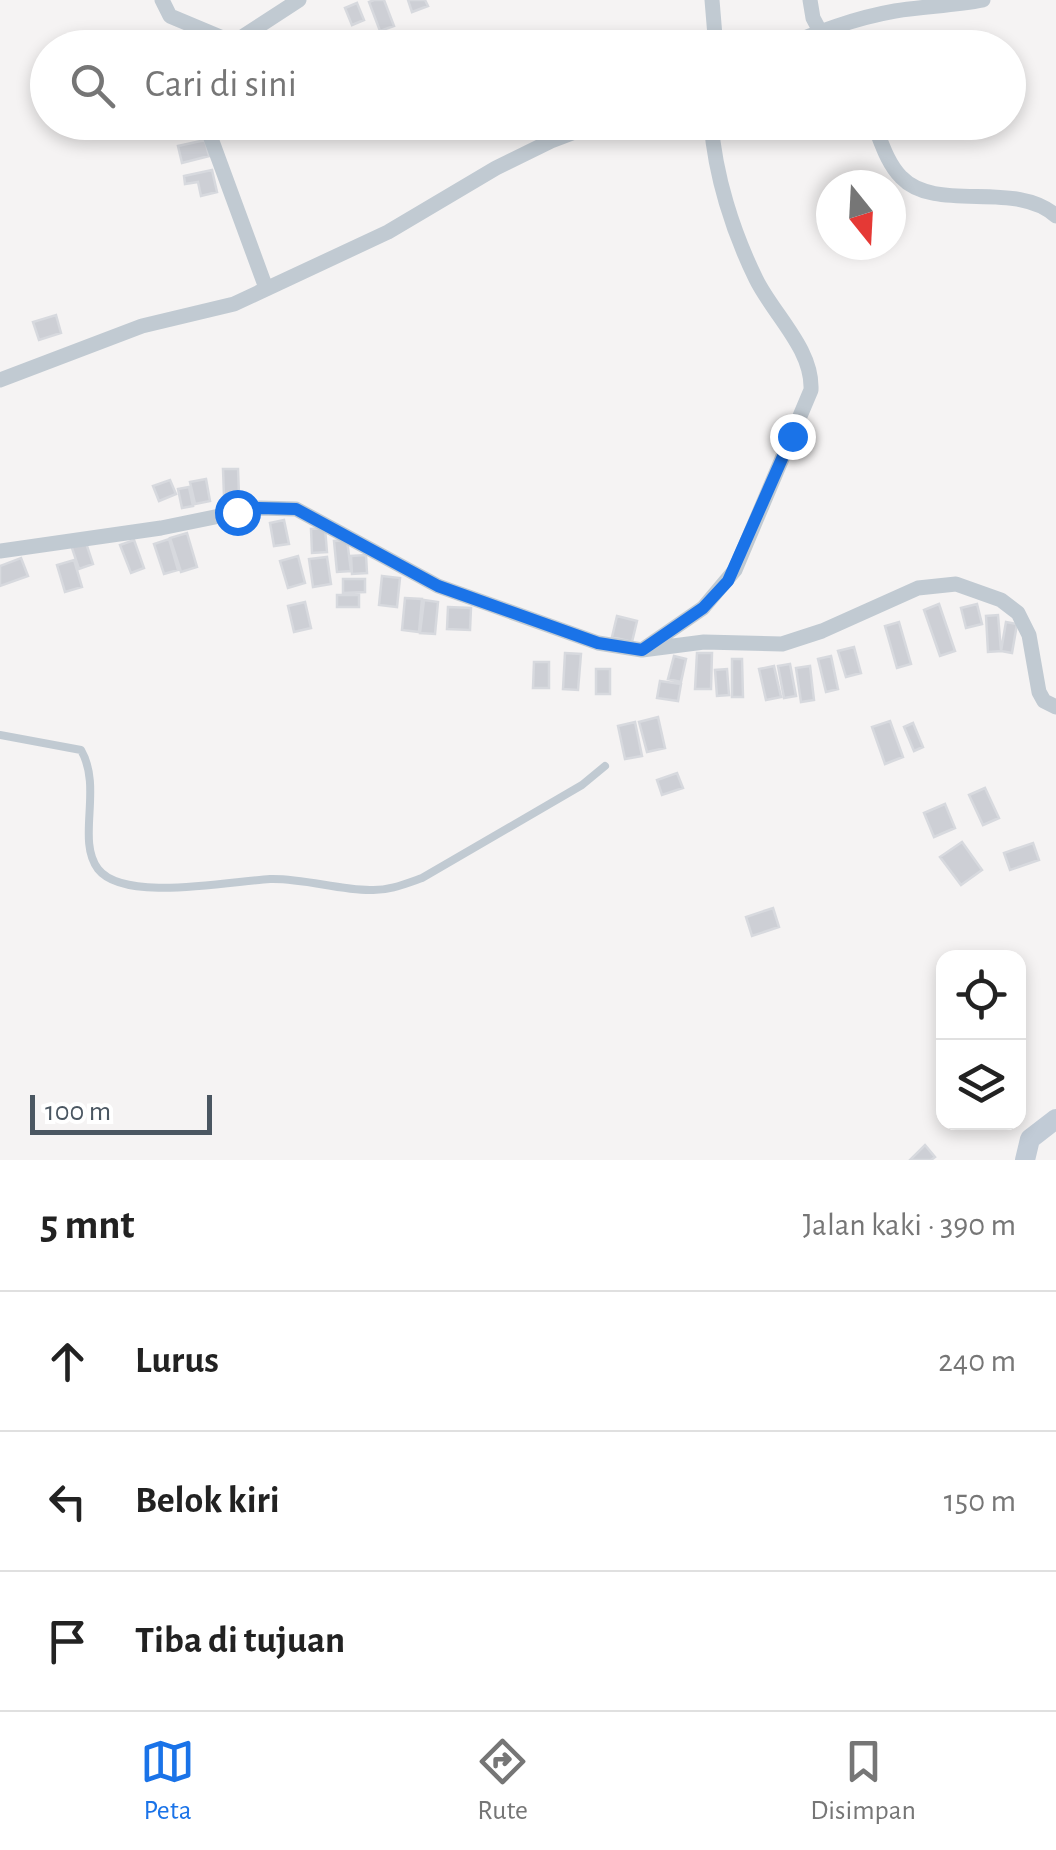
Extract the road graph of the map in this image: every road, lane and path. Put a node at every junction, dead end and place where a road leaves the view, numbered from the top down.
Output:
1 (162, 0) edge
2 (299, 0) edge
3 (712, 0) edge
4 (810, 0) edge
5 (983, 0) edge
6 (198, 30) edge
7 (252, 30) edge
8 (714, 30) edge
9 (819, 30) edge
10 (825, 30) edge
11 (213, 140) edge
12 (551, 140) edge
13 (714, 140) edge
14 (880, 140) edge
15 (1056, 216) edge
16 (266, 288) junction
17 (0, 380) edge
18 (0, 551) edge
19 (642, 650) junction
20 (1056, 707) edge
21 (0, 735) edge
22 (606, 766) dead end
23 (1056, 1119) edge
24 (1025, 1160) edge

1 - 6 street
2 - 7 street
3 - 8 street
4 - 9 street
5 - 10 street
11 - 16 street
12 - 16 street
13 - 19 street
14 - 15 street
16 - 17 street
18 - 19 street
19 - 20 street
21 - 22 lane
23 - 24 main road

